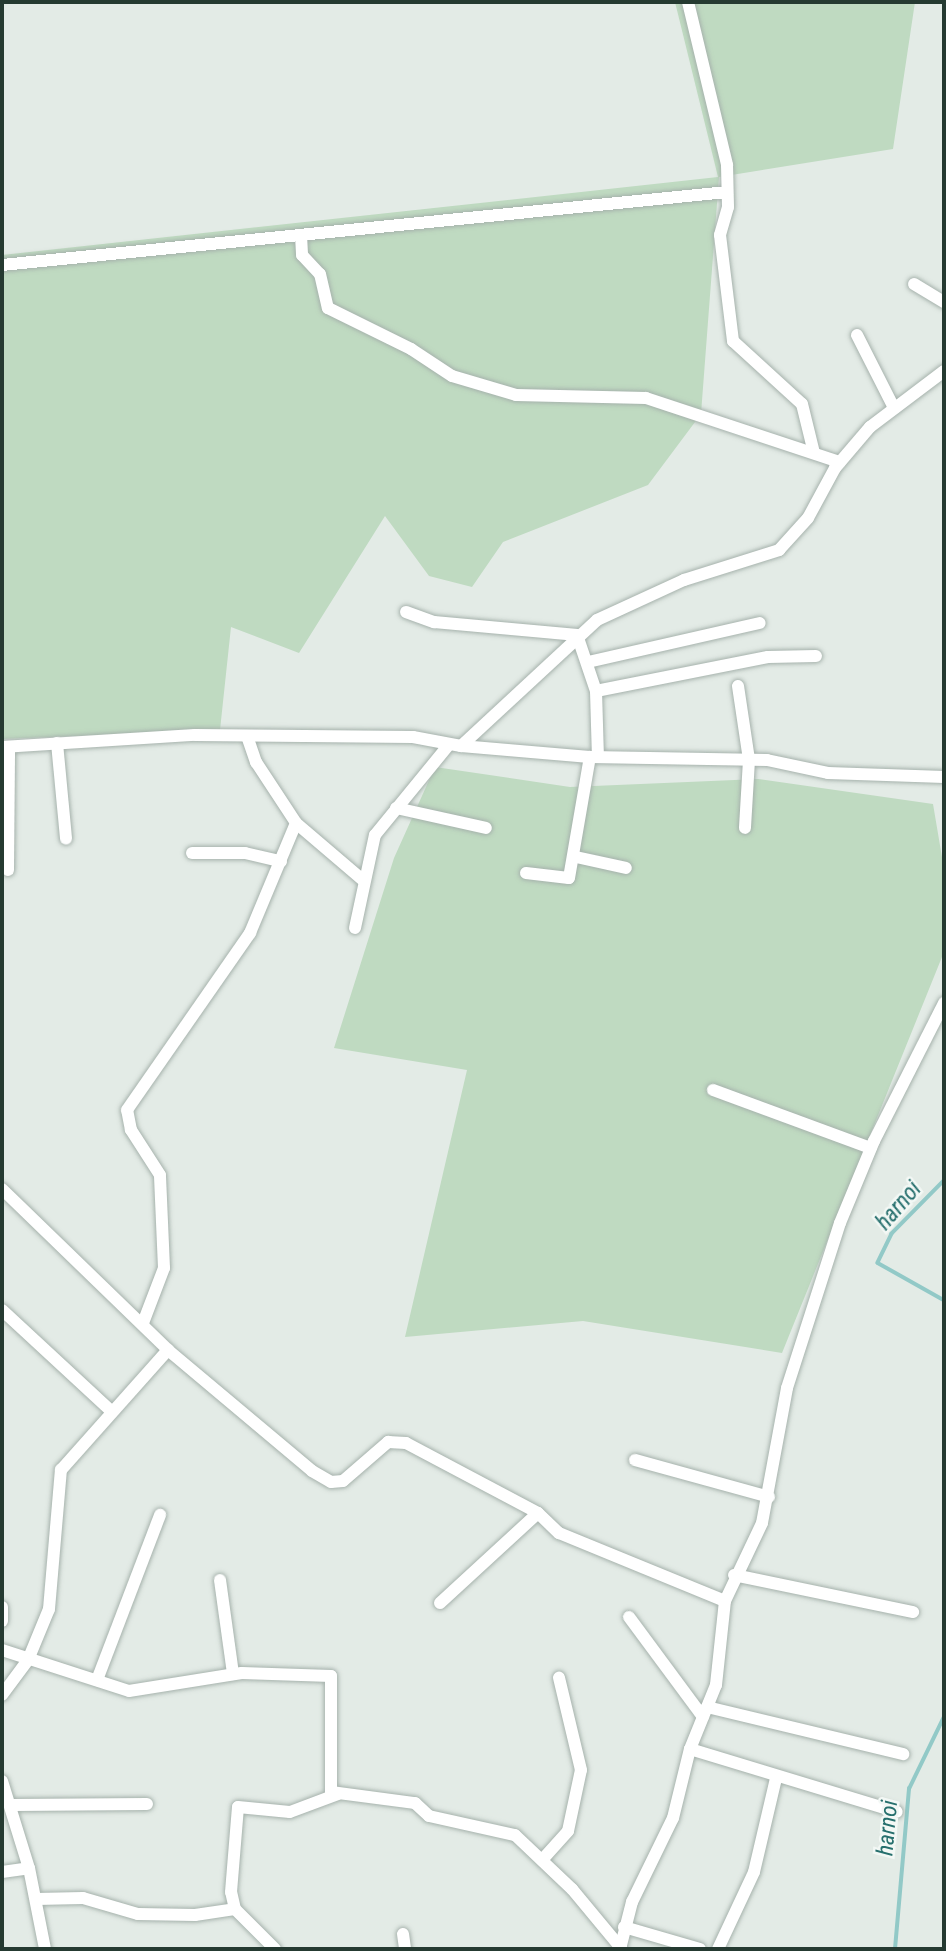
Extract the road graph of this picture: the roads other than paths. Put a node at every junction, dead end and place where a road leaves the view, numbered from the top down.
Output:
1 (688, 2) edge
2 (727, 192) junction
3 (301, 235) junction
4 (2, 265) edge
5 (914, 284) dead end
6 (944, 302) edge
7 (857, 335) dead end
8 (944, 371) edge
9 (894, 408) junction
10 (814, 453) junction
11 (840, 462) junction
12 (406, 611) dead end
13 (760, 624) dead end
14 (578, 635) junction
15 (816, 656) dead end
16 (588, 662) junction
17 (738, 686) dead end
18 (596, 691) junction
19 (247, 736) junction
20 (57, 743) junction
21 (461, 746) junction
22 (6, 747) edge
23 (447, 747) junction
24 (594, 757) junction
25 (750, 760) junction
26 (944, 777) edge
27 (396, 808) junction
28 (296, 823) junction
29 (486, 828) dead end
30 (745, 828) dead end
31 (66, 839) dead end
32 (192, 853) dead end
33 (576, 857) junction
34 (281, 860) junction
35 (626, 868) dead end
36 (8, 870) dead end
37 (526, 873) dead end
38 (364, 881) junction
39 (355, 928) dead end
40 (944, 1003) edge
41 (713, 1090) dead end
42 (871, 1148) junction
43 (2, 1189) edge
44 (2, 1310) edge
45 (143, 1323) junction
46 (167, 1350) junction
47 (112, 1412) junction
48 (635, 1460) dead end
49 (769, 1496) junction
50 (538, 1513) junction
51 (160, 1514) dead end
52 (734, 1575) junction
53 (220, 1580) dead end
54 (725, 1601) junction
55 (440, 1603) dead end
56 (2, 1607) edge
57 (913, 1612) dead end
58 (629, 1617) dead end
59 (2, 1621) edge
60 (2, 1650) edge
61 (28, 1660) junction
62 (233, 1674) junction
63 (559, 1678) dead end
64 (97, 1680) junction
65 (2, 1695) edge
66 (705, 1712) junction
67 (690, 1749) junction
68 (903, 1755) dead end
69 (776, 1778) junction
70 (2, 1781) edge
71 (338, 1794) junction
72 (147, 1804) dead end
73 (13, 1805) junction
74 (897, 1812) dead end
75 (542, 1860) junction
76 (29, 1868) junction
77 (2, 1872) edge
78 (36, 1899) junction
79 (235, 1909) junction
80 (624, 1927) junction
81 (403, 1934) dead end
82 (45, 1949) edge
83 (275, 1949) edge
84 (405, 1949) edge
85 (621, 1949) edge
86 (699, 1949) edge
87 (718, 1949) edge

1 - 2 street
2 - 3 street
2 - 10 street
3 - 4 street
3 - 10 street
5 - 6 street
7 - 9 street
8 - 9 street
9 - 11 street
10 - 11 street
11 - 14 street
12 - 14 street
13 - 16 street
14 - 16 street
14 - 21 street
15 - 18 street
16 - 18 street
17 - 25 street
18 - 24 street
19 - 20 street
19 - 23 street
19 - 28 street
20 - 22 street
20 - 31 street
21 - 23 street
21 - 24 street
22 - 36 street
23 - 27 street
24 - 25 street
24 - 33 street
25 - 26 street
25 - 30 street
27 - 29 street
27 - 38 street
28 - 34 street
28 - 38 street
32 - 34 street
33 - 35 street
33 - 37 street
34 - 45 street
38 - 39 street
40 - 42 street
41 - 42 street
42 - 49 street
43 - 45 street
44 - 47 street
45 - 46 street
46 - 47 street
46 - 50 street
47 - 61 street
48 - 49 street
49 - 52 street
50 - 54 street
50 - 55 street
51 - 64 street
52 - 54 street
52 - 57 street
53 - 62 street
54 - 66 street
56 - 59 street
58 - 66 street
60 - 61 street
61 - 64 street
61 - 65 street
62 - 64 street
62 - 71 street
63 - 75 street
66 - 67 street
66 - 68 street
67 - 69 street
67 - 80 street
69 - 74 street
69 - 87 street
70 - 73 street
71 - 75 street
71 - 79 street
72 - 73 street
73 - 76 street
75 - 85 street
76 - 77 street
76 - 78 street
78 - 79 street
78 - 82 street
79 - 83 street
80 - 85 street
80 - 86 street
81 - 84 street

